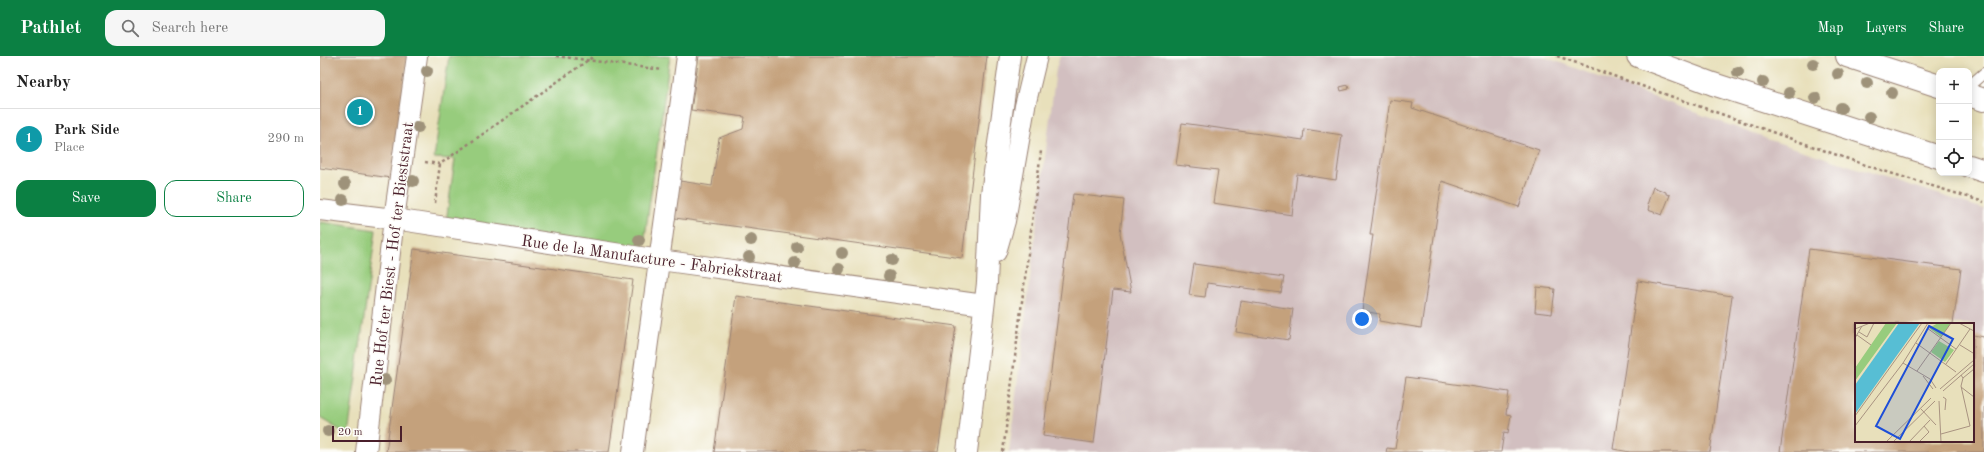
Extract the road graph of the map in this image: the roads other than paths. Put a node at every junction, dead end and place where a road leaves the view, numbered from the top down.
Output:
1 (417, 56) edge
2 (1010, 56) edge
3 (1037, 56) edge
4 (1638, 56) edge
5 (1847, 56) edge
6 (686, 65) edge
7 (1984, 73) edge
8 (1972, 83) edge
9 (1936, 85) edge
10 (1028, 92) junction
11 (1972, 96) edge
12 (1984, 100) edge
13 (1936, 152) edge
14 (1972, 167) edge
15 (1984, 171) edge
16 (320, 210) edge
17 (394, 219) junction
18 (660, 260) junction
19 (987, 283) junction
20 (984, 305) junction
21 (366, 452) edge
22 (633, 452) edge
23 (967, 452) edge

1 - 17 street, Rue Hof ter Biest - Hof ter Bieststraat
2 - 10 street
2 - 19 street
3 - 10 street
4 - 13 main road
5 - 9 main road
6 - 18 street
7 - 8 lane
10 - 19 street
11 - 12 main road
14 - 15 main road
16 - 17 street, Rue de la Manufacture - Fabriekstraat
17 - 18 street, Rue de la Manufacture - Fabriekstraat
17 - 21 street, Rue Hof ter Biest - Hof ter Bieststraat
18 - 20 street, Rue de la Manufacture - Fabriekstraat
18 - 22 street
19 - 20 street
20 - 23 street

